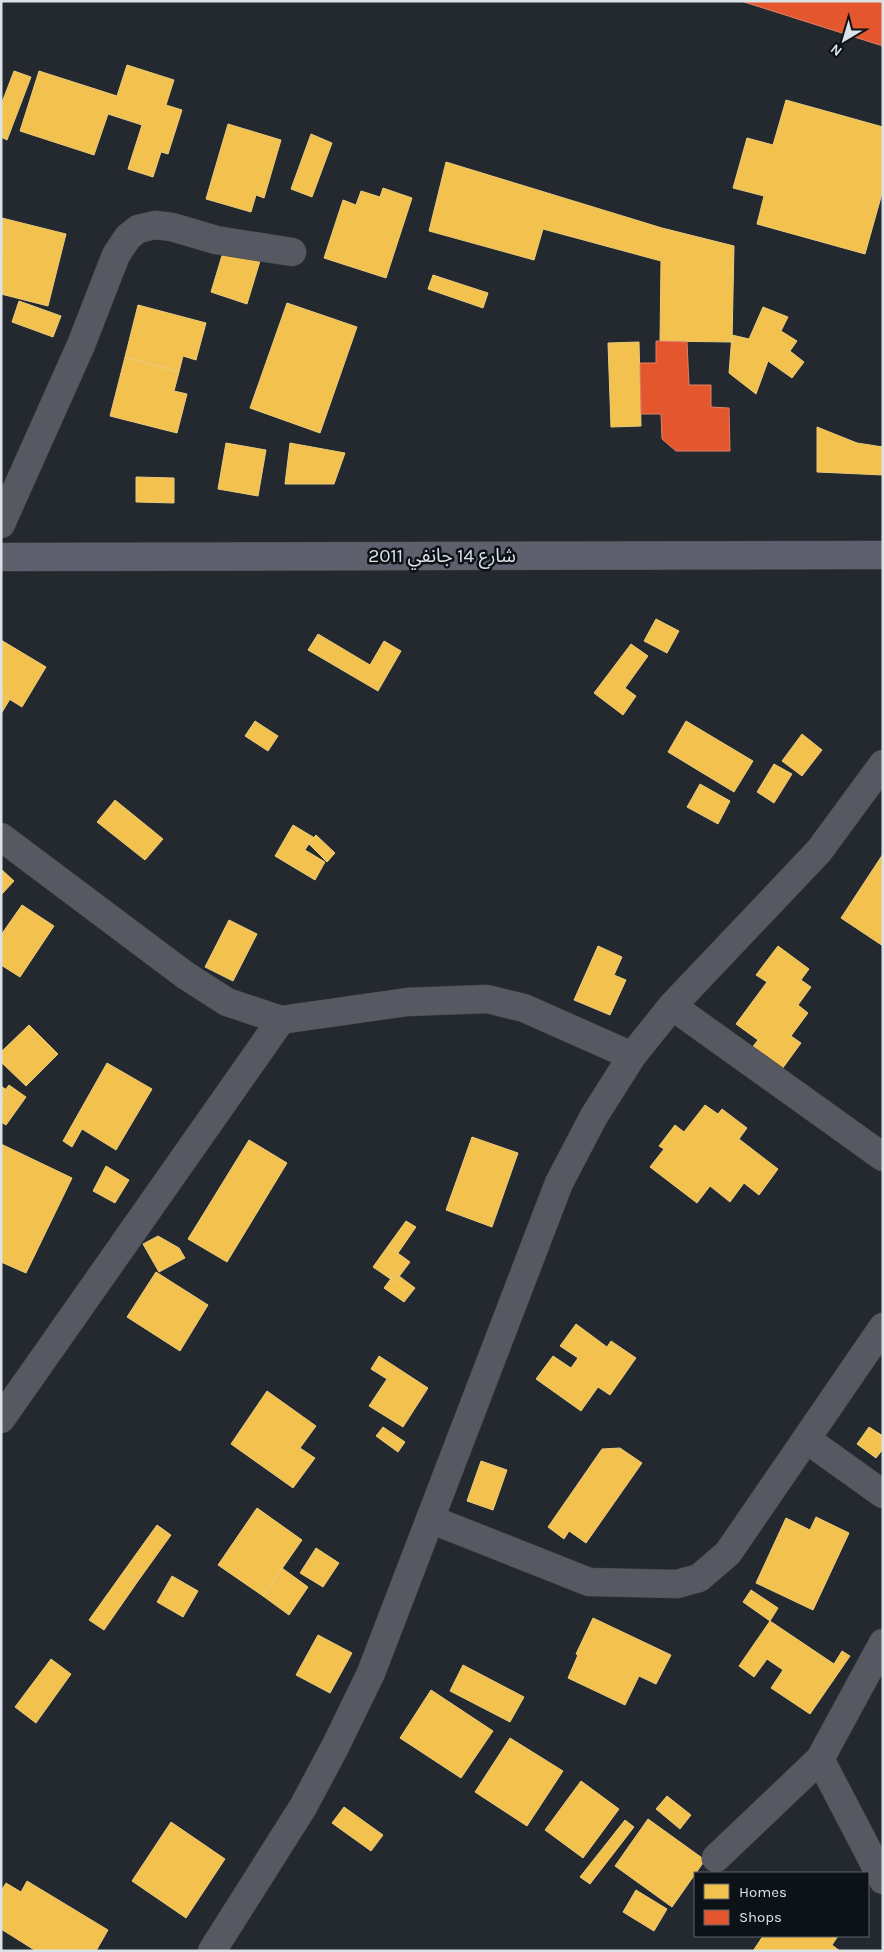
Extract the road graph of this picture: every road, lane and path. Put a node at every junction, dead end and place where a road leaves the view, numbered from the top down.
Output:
1 (292, 252) dead end
2 (1, 524) edge
3 (883, 555) edge
4 (1, 557) edge
5 (883, 764) edge
6 (1, 837) edge
7 (672, 1006) junction
8 (281, 1020) junction
9 (632, 1056) junction
10 (883, 1157) edge
11 (883, 1328) edge
12 (1, 1419) edge
13 (806, 1439) junction
14 (883, 1494) edge
15 (430, 1519) junction
16 (883, 1643) edge
17 (820, 1759) junction
18 (716, 1858) dead end
19 (883, 1880) edge
20 (212, 1951) edge

1 - 2 street
3 - 4 main road, شارع 14 جانفي 2011
5 - 7 street
6 - 8 street
7 - 9 street
7 - 10 street
8 - 9 street
8 - 12 street
9 - 15 street
11 - 13 street
13 - 14 street
13 - 15 street
15 - 20 street
16 - 17 street
17 - 18 street
17 - 19 street

